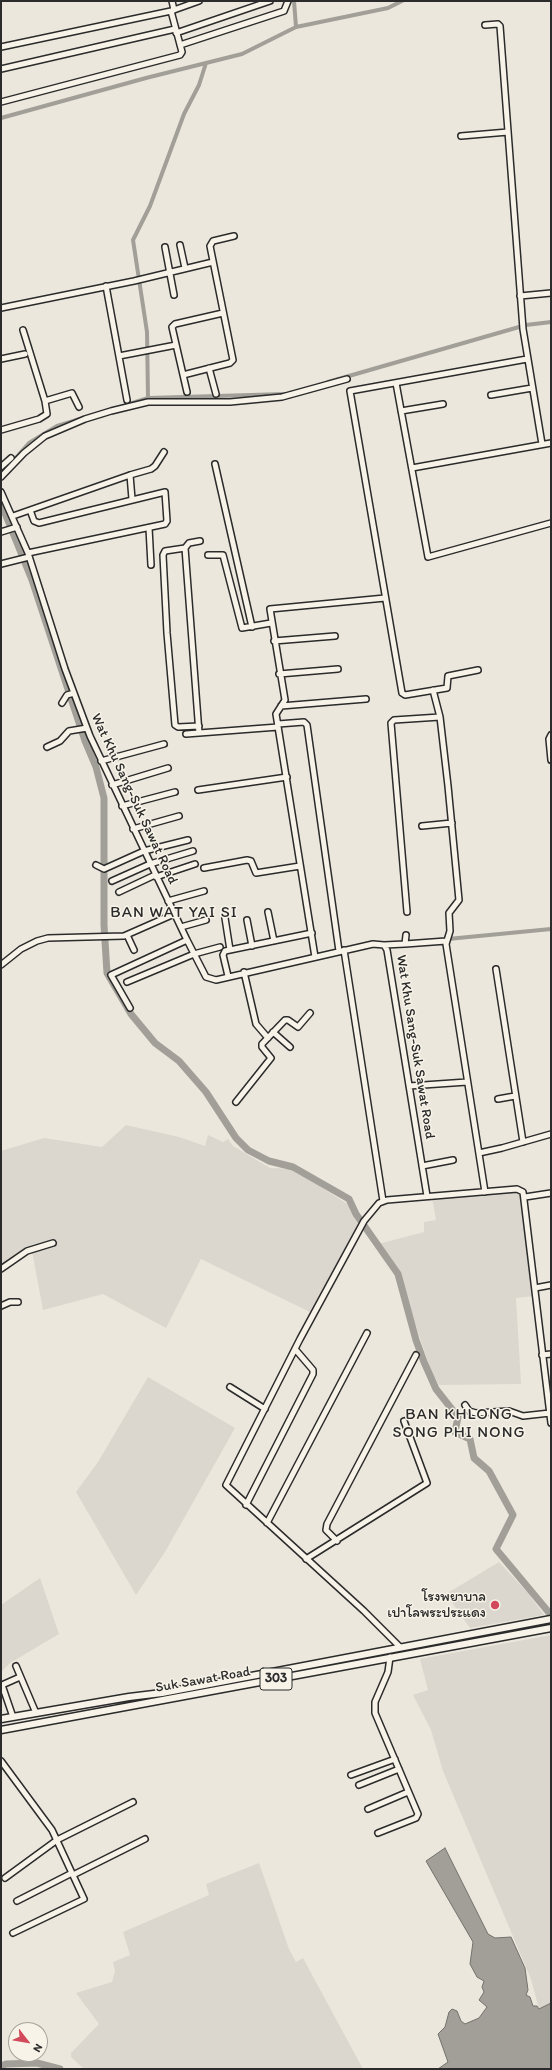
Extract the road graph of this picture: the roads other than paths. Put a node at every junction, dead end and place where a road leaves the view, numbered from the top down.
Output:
1 (172, 1) edge
2 (199, 1) edge
3 (270, 1) edge
4 (288, 1) edge
5 (172, 10) junction
6 (485, 25) dead end
7 (176, 31) junction
8 (180, 45) junction
9 (1, 47) edge
10 (1, 69) edge
11 (1, 102) edge
12 (508, 132) junction
13 (461, 136) dead end
14 (234, 236) dead end
15 (180, 245) dead end
16 (165, 247) dead end
17 (212, 262) junction
18 (185, 268) junction
19 (170, 272) junction
20 (106, 286) junction
21 (551, 293) edge
22 (174, 295) dead end
23 (520, 296) junction
24 (1, 308) edge
25 (223, 313) junction
26 (23, 330) dead end
27 (176, 345) junction
28 (26, 354) dead end
29 (119, 356) junction
30 (1, 359) edge
31 (527, 359) junction
32 (209, 368) junction
33 (183, 375) junction
34 (347, 379) dead end
35 (396, 382) junction
36 (532, 388) junction
37 (187, 392) dead end
38 (216, 394) dead end
39 (491, 395) dead end
40 (127, 400) dead end
41 (45, 401) junction
42 (443, 404) dead end
43 (79, 407) dead end
44 (401, 411) junction
45 (1, 430) edge
46 (551, 443) edge
47 (542, 444) junction
48 (164, 452) dead end
49 (11, 458) dead end
50 (215, 464) dead end
51 (1, 467) edge
52 (412, 468) junction
53 (130, 475) junction
54 (1, 477) edge
55 (1, 492) edge
56 (132, 499) junction
57 (30, 510) junction
58 (13, 516) junction
59 (551, 523) edge
60 (13, 528) junction
61 (149, 528) junction
62 (1, 532) edge
63 (200, 541) dead end
64 (185, 548) junction
65 (208, 555) dead end
66 (26, 557) junction
67 (1, 564) edge
68 (151, 565) dead end
69 (385, 598) junction
70 (271, 623) junction
71 (252, 627) junction
72 (336, 636) dead end
73 (274, 641) junction
74 (338, 669) dead end
75 (478, 670) dead end
76 (279, 674) junction
77 (433, 690) junction
78 (70, 694) junction
79 (366, 699) dead end
80 (62, 703) dead end
81 (281, 706) junction
82 (440, 717) junction
83 (278, 725) junction
84 (199, 726) junction
85 (86, 729) junction
86 (199, 732) junction
87 (186, 734) dead end
88 (551, 735) edge
89 (164, 744) dead end
90 (48, 747) dead end
91 (551, 760) edge
92 (101, 761) junction
93 (168, 768) dead end
94 (287, 777) junction
95 (112, 785) junction
96 (198, 790) dead end
97 (175, 792) dead end
98 (122, 806) junction
99 (179, 816) dead end
100 (452, 823) junction
101 (422, 826) dead end
102 (133, 829) junction
103 (188, 840) dead end
104 (144, 851) junction
105 (193, 851) dead end
106 (150, 864) junction
107 (195, 864) dead end
108 (96, 865) dead end
109 (300, 866) junction
110 (204, 868) dead end
111 (156, 876) junction
112 (112, 881) dead end
113 (204, 891) dead end
114 (119, 892) dead end
115 (168, 901) junction
116 (268, 912) dead end
117 (407, 912) dead end
118 (174, 914) junction
119 (225, 918) dead end
120 (206, 920) dead end
121 (247, 920) dead end
122 (181, 928) junction
123 (312, 933) junction
124 (127, 935) junction
125 (406, 935) dead end
126 (187, 940) junction
127 (274, 941) junction
128 (446, 941) junction
129 (405, 944) junction
130 (384, 945) junction
131 (252, 946) junction
132 (220, 947) dead end
133 (134, 950) dead end
134 (230, 950) junction
135 (341, 951) junction
136 (194, 954) junction
137 (315, 957) junction
138 (1, 965) edge
139 (496, 969) dead end
140 (244, 972) junction
141 (228, 976) junction
142 (127, 982) dead end
143 (130, 1008) dead end
144 (310, 1013) dead end
145 (274, 1032) junction
146 (268, 1038) junction
147 (290, 1047) dead end
148 (467, 1082) junction
149 (409, 1086) junction
150 (515, 1096) junction
151 (498, 1099) dead end
152 (236, 1102) dead end
153 (551, 1134) edge
154 (523, 1142) junction
155 (479, 1153) junction
156 (453, 1160) dead end
157 (422, 1166) junction
158 (485, 1192) junction
159 (551, 1193) edge
160 (427, 1196) junction
161 (525, 1197) junction
162 (383, 1200) junction
163 (52, 1243) dead end
164 (1, 1269) edge
165 (551, 1285) edge
166 (535, 1288) junction
167 (18, 1302) dead end
168 (1, 1306) edge
169 (367, 1333) dead end
170 (295, 1349) junction
171 (551, 1354) edge
172 (416, 1355) dead end
173 (542, 1355) junction
174 (230, 1387) dead end
175 (550, 1400) edge
176 (465, 1405) dead end
177 (265, 1409) junction
178 (550, 1413) junction
179 (404, 1421) dead end
180 (551, 1423) edge
181 (246, 1505) junction
182 (267, 1523) junction
183 (337, 1541) junction
184 (306, 1559) junction
185 (548, 1619) edge
186 (551, 1628) edge
187 (400, 1647) junction
188 (390, 1657) junction
189 (16, 1666) dead end
190 (20, 1677) junction
191 (2, 1683) edge
192 (36, 1713) junction
193 (13, 1717) junction
194 (1, 1719) edge
195 (2, 1730) edge
196 (395, 1759) junction
197 (1, 1761) edge
198 (399, 1769) junction
199 (351, 1775) dead end
200 (359, 1785) dead end
201 (408, 1792) junction
202 (133, 1802) dead end
203 (368, 1809) dead end
204 (378, 1833) dead end
205 (145, 1839) dead end
206 (57, 1840) junction
207 (73, 1874) junction
208 (5, 1878) dead end
209 (17, 1901) dead end
210 (13, 1933) dead end

1 - 5 street
2 - 5 street
3 - 7 street
4 - 8 street
5 - 7 street
5 - 9 street
6 - 12 street
7 - 8 street
7 - 10 street
8 - 11 street
12 - 13 street
12 - 23 street
14 - 17 street
15 - 18 street
16 - 19 street
17 - 18 street
17 - 25 street
18 - 19 street
19 - 20 street
19 - 22 street
20 - 24 street
20 - 29 street
21 - 23 street
23 - 31 street
25 - 27 street
25 - 32 street
26 - 41 street
27 - 29 street
27 - 33 street
28 - 30 street
29 - 40 street
31 - 35 street
31 - 36 street
32 - 33 street
32 - 38 street
33 - 37 street
34 - 54 street
35 - 44 street
35 - 69 street
36 - 39 street
36 - 47 street
41 - 43 street
41 - 45 street
42 - 44 street
44 - 52 street
46 - 47 street
47 - 52 street
48 - 53 street
49 - 51 street
50 - 71 street
52 - 59 street
53 - 56 street
53 - 57 street
55 - 58 street, Wat Khu Sang-Suk Sawat Road
56 - 57 street
56 - 61 street
57 - 58 street
58 - 60 street, Wat Khu Sang-Suk Sawat Road
60 - 62 street
60 - 66 street, Wat Khu Sang-Suk Sawat Road
61 - 66 street
61 - 68 street
63 - 64 street
64 - 84 street
64 - 84 street
65 - 71 street
66 - 67 street
66 - 78 street, Wat Khu Sang-Suk Sawat Road
69 - 70 street
69 - 77 street
70 - 71 street
70 - 73 street
72 - 73 street
73 - 76 street
74 - 76 street
75 - 77 street
76 - 81 street
77 - 82 street
78 - 80 street
78 - 85 street, Wat Khu Sang-Suk Sawat Road
79 - 81 street
81 - 83 street
82 - 100 street
82 - 117 street
83 - 86 street
83 - 94 street
83 - 135 street
84 - 86 street
85 - 90 street
85 - 92 street, Wat Khu Sang-Suk Sawat Road
86 - 87 street
88 - 91 street
89 - 92 street
92 - 95 street, Wat Khu Sang-Suk Sawat Road
93 - 95 street
94 - 96 street
94 - 109 street
95 - 98 street, Wat Khu Sang-Suk Sawat Road
97 - 98 street
98 - 102 street, Wat Khu Sang-Suk Sawat Road
99 - 102 street
100 - 101 street
100 - 128 street
102 - 104 street, Wat Khu Sang-Suk Sawat Road
103 - 104 street
104 - 106 street, Wat Khu Sang-Suk Sawat Road
104 - 108 street
105 - 106 street
106 - 111 street, Wat Khu Sang-Suk Sawat Road
106 - 112 street
107 - 111 street
109 - 110 street
109 - 123 street
111 - 114 street
111 - 115 street, Wat Khu Sang-Suk Sawat Road
113 - 115 street
115 - 118 street, Wat Khu Sang-Suk Sawat Road
116 - 127 street
118 - 122 street, Wat Khu Sang-Suk Sawat Road
118 - 124 street
119 - 134 street
120 - 122 street
121 - 131 street
122 - 126 street, Wat Khu Sang-Suk Sawat Road
123 - 127 street
123 - 137 street
124 - 133 street
124 - 138 street
125 - 129 street
126 - 136 street, Wat Khu Sang-Suk Sawat Road
126 - 143 street
127 - 131 street
128 - 129 street
128 - 148 street
129 - 130 street
130 - 135 street, Wat Khu Sang-Suk Sawat Road
130 - 149 street, Wat Khu Sang-Suk Sawat Road
131 - 134 street
132 - 136 street
134 - 141 street
135 - 137 street, Wat Khu Sang-Suk Sawat Road
135 - 162 street
136 - 141 street, Wat Khu Sang-Suk Sawat Road
136 - 142 street
137 - 140 street, Wat Khu Sang-Suk Sawat Road
139 - 150 street
140 - 141 street, Wat Khu Sang-Suk Sawat Road
140 - 146 street
144 - 145 street
145 - 146 street
145 - 147 street
146 - 152 street
148 - 149 street
148 - 155 street
149 - 157 street, Wat Khu Sang-Suk Sawat Road
150 - 151 street
150 - 154 street
153 - 154 street
154 - 155 street
155 - 158 street
156 - 157 street
157 - 160 street, Wat Khu Sang-Suk Sawat Road
158 - 160 street
158 - 161 street
159 - 161 street
160 - 162 street
161 - 166 street
162 - 170 street
163 - 164 street
165 - 166 street
166 - 173 street
167 - 168 street
169 - 182 street
170 - 177 street
170 - 181 street
171 - 173 street
172 - 183 street
173 - 175 street
174 - 177 street
175 - 178 street
176 - 178 street
177 - 181 street
178 - 180 street
179 - 183 street
181 - 182 street
182 - 184 street
183 - 184 street
184 - 187 street
185 - 187 main road, Suk Sawat Road / 303
186 - 188 main road, Suk Sawat Road / 303
187 - 192 main road, Suk Sawat Road / 303
188 - 195 main road, Suk Sawat Road / 303
188 - 196 street
189 - 190 street
190 - 191 street
190 - 192 street
191 - 193 street
192 - 193 main road, Suk Sawat Road / 303
193 - 194 main road, Suk Sawat Road / 303
194 - 195 street
196 - 198 street
196 - 199 street
197 - 206 street
198 - 200 street
198 - 201 street
201 - 203 street
201 - 204 street
202 - 206 street
205 - 207 street
206 - 207 street
206 - 208 street
207 - 209 street
207 - 210 street

